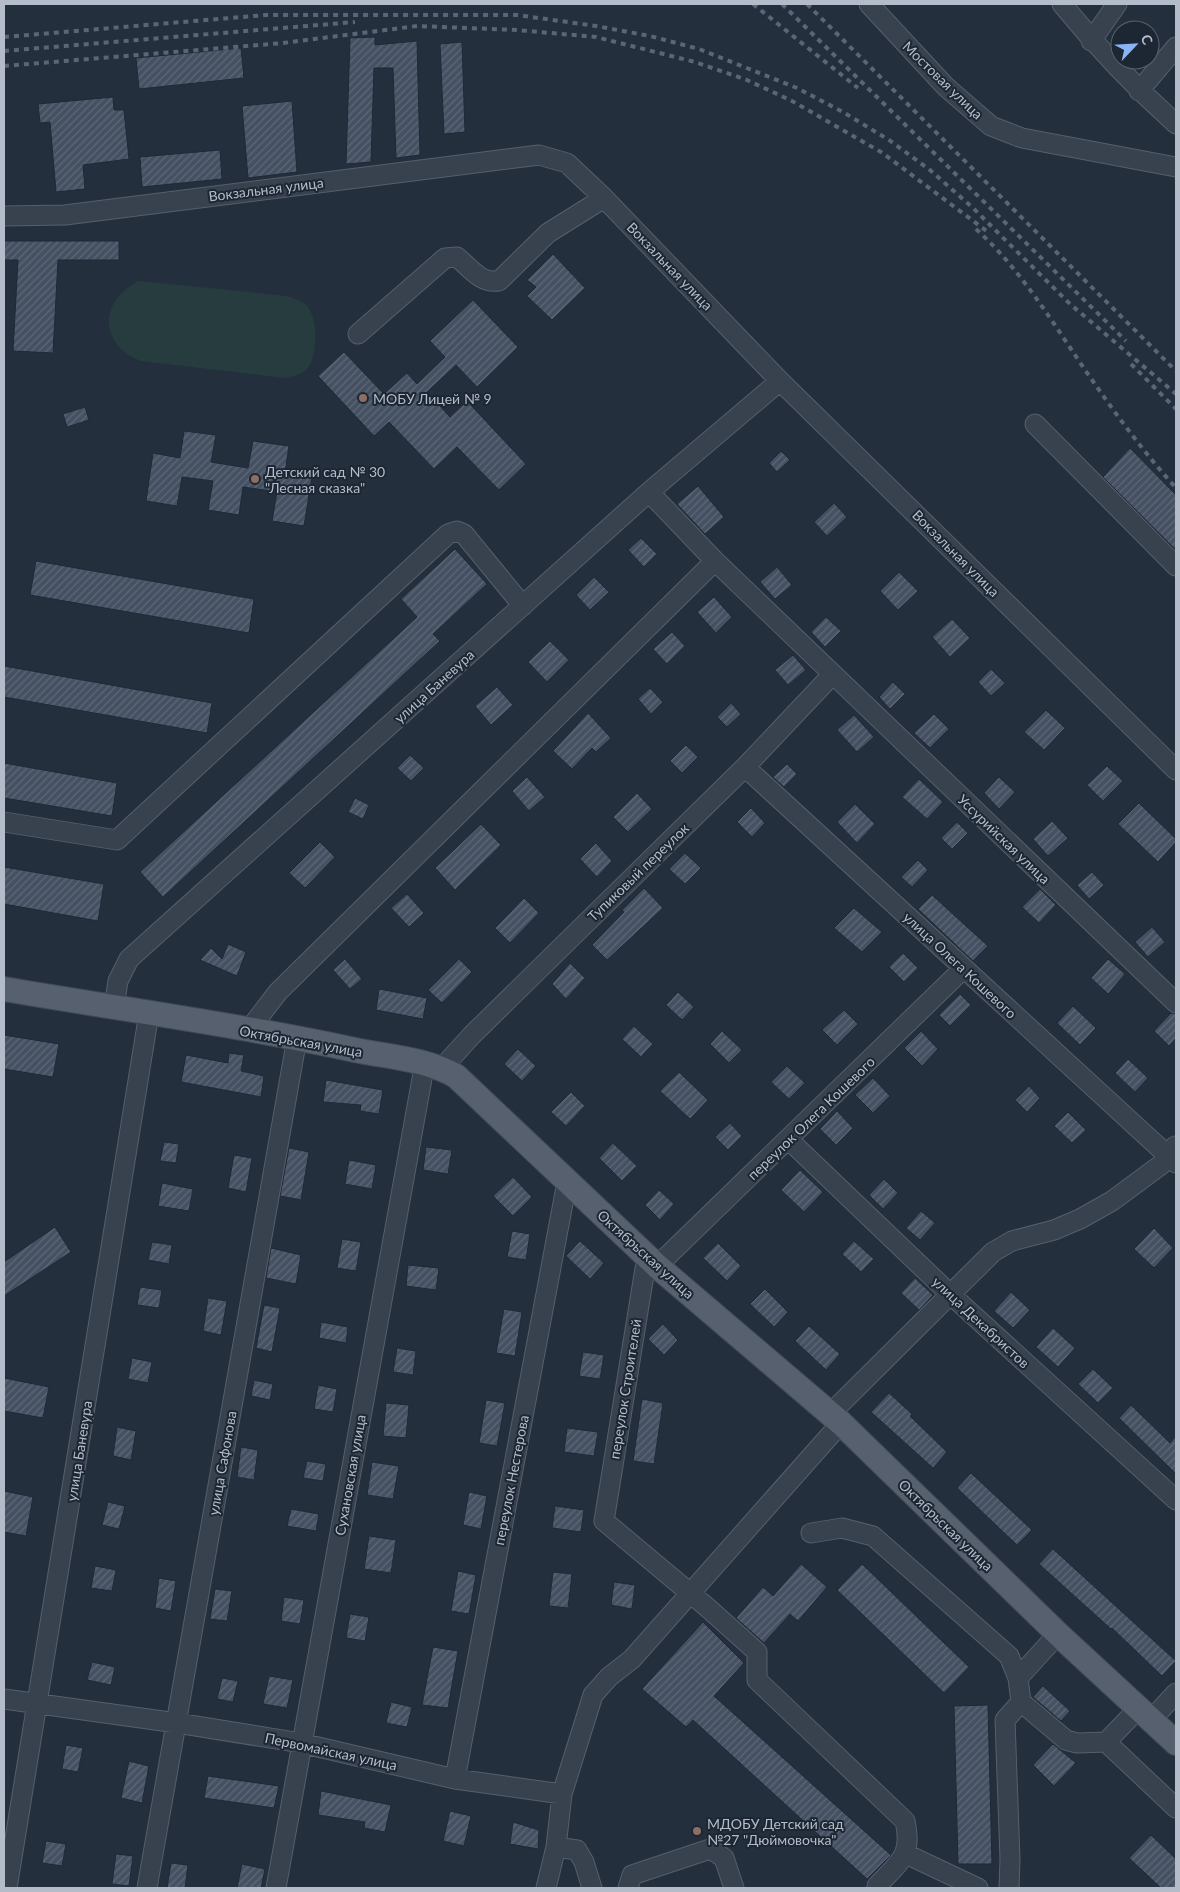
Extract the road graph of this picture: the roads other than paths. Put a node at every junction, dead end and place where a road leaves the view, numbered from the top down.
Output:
1 (869, 4) edge
2 (1062, 4) edge
3 (1116, 4) edge
4 (1091, 41) junction
5 (1176, 47) edge
6 (1139, 91) junction
7 (1176, 124) edge
8 (1176, 167) edge
9 (604, 198) junction
10 (4, 216) edge
11 (358, 334) dead end
12 (780, 381) junction
13 (1035, 424) dead end
14 (649, 492) junction
15 (715, 561) junction
16 (1176, 566) edge
17 (523, 606) junction
18 (832, 675) junction
19 (745, 767) junction
20 (1176, 770) edge
21 (4, 822) edge
22 (963, 969) junction
23 (4, 989) edge
24 (1176, 1003) edge
25 (114, 1008) junction
26 (149, 1013) junction
27 (248, 1031) junction
28 (297, 1038) junction
29 (434, 1065) junction
30 (789, 1140) junction
31 (1174, 1154) edge
32 (567, 1182) junction
33 (652, 1261) junction
34 (950, 1294) junction
35 (835, 1418) junction
36 (1176, 1500) edge
37 (811, 1533) dead end
38 (689, 1595) junction
39 (1058, 1634) junction
40 (1018, 1678) junction
41 (1176, 1693) edge
42 (4, 1699) edge
43 (1021, 1702) junction
44 (38, 1705) junction
45 (1144, 1714) junction
46 (177, 1723) junction
47 (1106, 1742) junction
48 (301, 1743) junction
49 (1176, 1743) edge
50 (455, 1779) junction
51 (562, 1794) junction
52 (1176, 1808) edge
53 (556, 1847) junction
54 (906, 1854) junction
55 (877, 1886) dead end
56 (7, 1888) edge
57 (147, 1888) edge
58 (276, 1888) edge
59 (546, 1888) edge
60 (592, 1888) edge
61 (628, 1888) edge
62 (734, 1888) edge
63 (978, 1888) edge
64 (1009, 1888) edge

1 - 8 street, Мостовая улица
2 - 4 street
3 - 4 street
4 - 6 street
5 - 6 street
6 - 7 street
9 - 10 street, Вокзальная улица
9 - 11 street
9 - 12 street, Вокзальная улица
12 - 14 street, улица Баневура
12 - 20 street, Вокзальная улица
13 - 16 street
14 - 15 street, Уссурийская улица
14 - 17 street, улица Баневура
15 - 18 street, Уссурийская улица
15 - 27 street
17 - 21 street
17 - 25 street, улица Баневура
18 - 19 street, Тупиковый переулок
18 - 24 street, Уссурийская улица
19 - 22 street, улица Олега Кошевого
19 - 29 street, Тупиковый переулок
22 - 30 street, переулок Олега Кошевого
22 - 31 street, улица Олега Кошевого
23 - 25 main road, Октябрьская улица
25 - 26 main road, Октябрьская улица
26 - 27 main road, Октябрьская улица
26 - 44 street, улица Баневура
27 - 28 main road, Октябрьская улица
28 - 29 main road, Октябрьская улица
28 - 46 street, улица Сафонова
29 - 32 main road, Октябрьская улица
29 - 48 street, Сухановская улица
30 - 33 street, переулок Олега Кошевого
30 - 34 street, улица Декабристов
31 - 34 street
32 - 33 main road, Октябрьская улица
32 - 50 street, переулок Нестерова
33 - 35 main road, Октябрьская улица
33 - 38 street, переулок Строителей
34 - 35 street
34 - 36 street, улица Декабристов
35 - 38 street
35 - 39 main road, Октябрьская улица
37 - 40 street
38 - 51 street
38 - 54 street
39 - 40 street
39 - 45 main road, Октябрьская улица
40 - 43 street
41 - 45 street
42 - 44 street, Первомайская улица
43 - 47 street
43 - 64 street
44 - 46 street, Первомайская улица
44 - 56 street, улица Баневура
45 - 47 street
45 - 49 main road, Октябрьская улица
46 - 48 street, Первомайская улица
46 - 57 street, улица Сафонова
47 - 52 street
48 - 50 street, Первомайская улица
48 - 58 street, Сухановская улица
50 - 51 street, Первомайская улица
51 - 53 street
53 - 59 street
53 - 60 street
54 - 55 street
54 - 63 street
61 - 62 street

